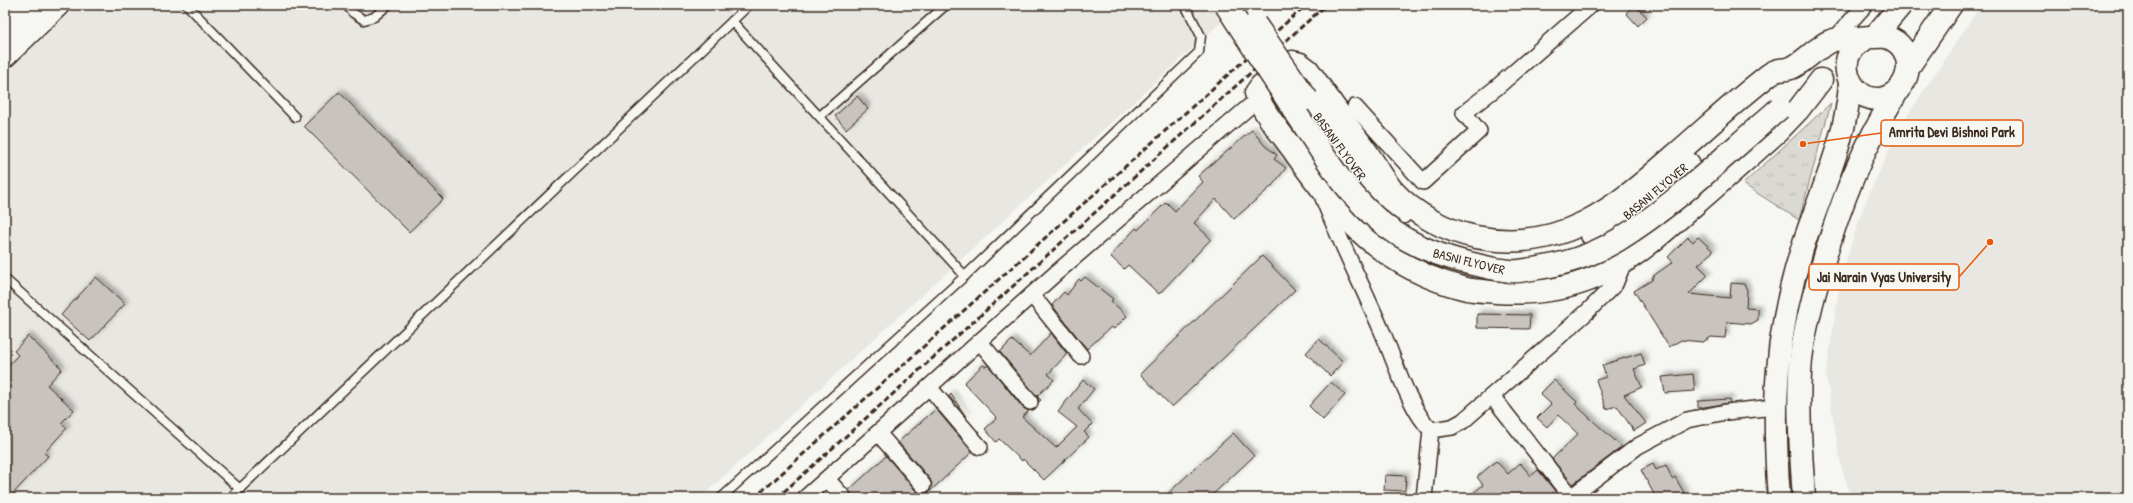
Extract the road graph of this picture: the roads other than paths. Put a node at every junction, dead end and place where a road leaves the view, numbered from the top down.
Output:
1 (28, 5) edge
2 (58, 5) edge
3 (187, 5) edge
4 (346, 5) edge
5 (388, 5) edge
6 (749, 5) edge
7 (946, 5) edge
8 (1185, 5) edge
9 (1226, 5) edge
10 (1242, 5) edge
11 (1590, 5) edge
12 (1866, 5) edge
13 (1901, 5) edge
14 (1951, 5) edge
15 (732, 21) junction
16 (5, 27) edge
17 (1870, 37) junction
18 (1834, 40) junction
19 (5, 56) edge
20 (1909, 66) junction
21 (1792, 68) junction
22 (1849, 78) junction
23 (1821, 80) junction
24 (1897, 92) junction
25 (1258, 99) junction
26 (1355, 107) dead end
27 (820, 116) junction
28 (295, 117) dead end
29 (1319, 188) junction
30 (1624, 262) junction
31 (965, 276) junction
32 (5, 279) edge
33 (1032, 295) junction
34 (980, 342) junction
35 (1081, 356) dead end
36 (929, 387) junction
37 (1492, 396) junction
38 (1030, 402) dead end
39 (1775, 407) junction
40 (1431, 430) junction
41 (878, 433) junction
42 (980, 447) dead end
43 (827, 479) junction
44 (923, 485) dead end
45 (240, 489) junction
46 (230, 498) edge
47 (721, 498) edge
48 (806, 498) edge
49 (844, 498) edge
50 (1424, 498) edge
51 (1779, 498) edge
52 (1804, 498) edge

1 - 16 main road
2 - 19 main road
3 - 28 lane
4 - 5 lane
6 - 15 lane
7 - 27 lane
8 - 31 lane
9 - 23 main road, BASNI FLYOVER, bridge
10 - 21 main road, BASANI FLYOVER, bridge
11 - 26 street
12 - 18 street
13 - 17 main road
14 - 20 main road
15 - 27 lane
15 - 45 lane
17 - 18 main road
17 - 20 main road
17 - 22 main road
18 - 21 main road, BASANI FLYOVER
20 - 24 main road
21 - 25 main road
22 - 23 main road
22 - 24 main road
22 - 39 main road
23 - 30 main road
24 - 52 main road
25 - 29 main road
25 - 33 street
27 - 31 lane
29 - 30 main road
29 - 40 street
30 - 37 street
31 - 47 lane
32 - 45 lane
33 - 34 street
33 - 35 street
34 - 36 street
34 - 38 street
36 - 41 street
36 - 42 street
37 - 39 street
37 - 40 street
39 - 51 main road
40 - 50 street
41 - 43 street
41 - 44 street
43 - 48 street
43 - 49 street
45 - 46 lane

